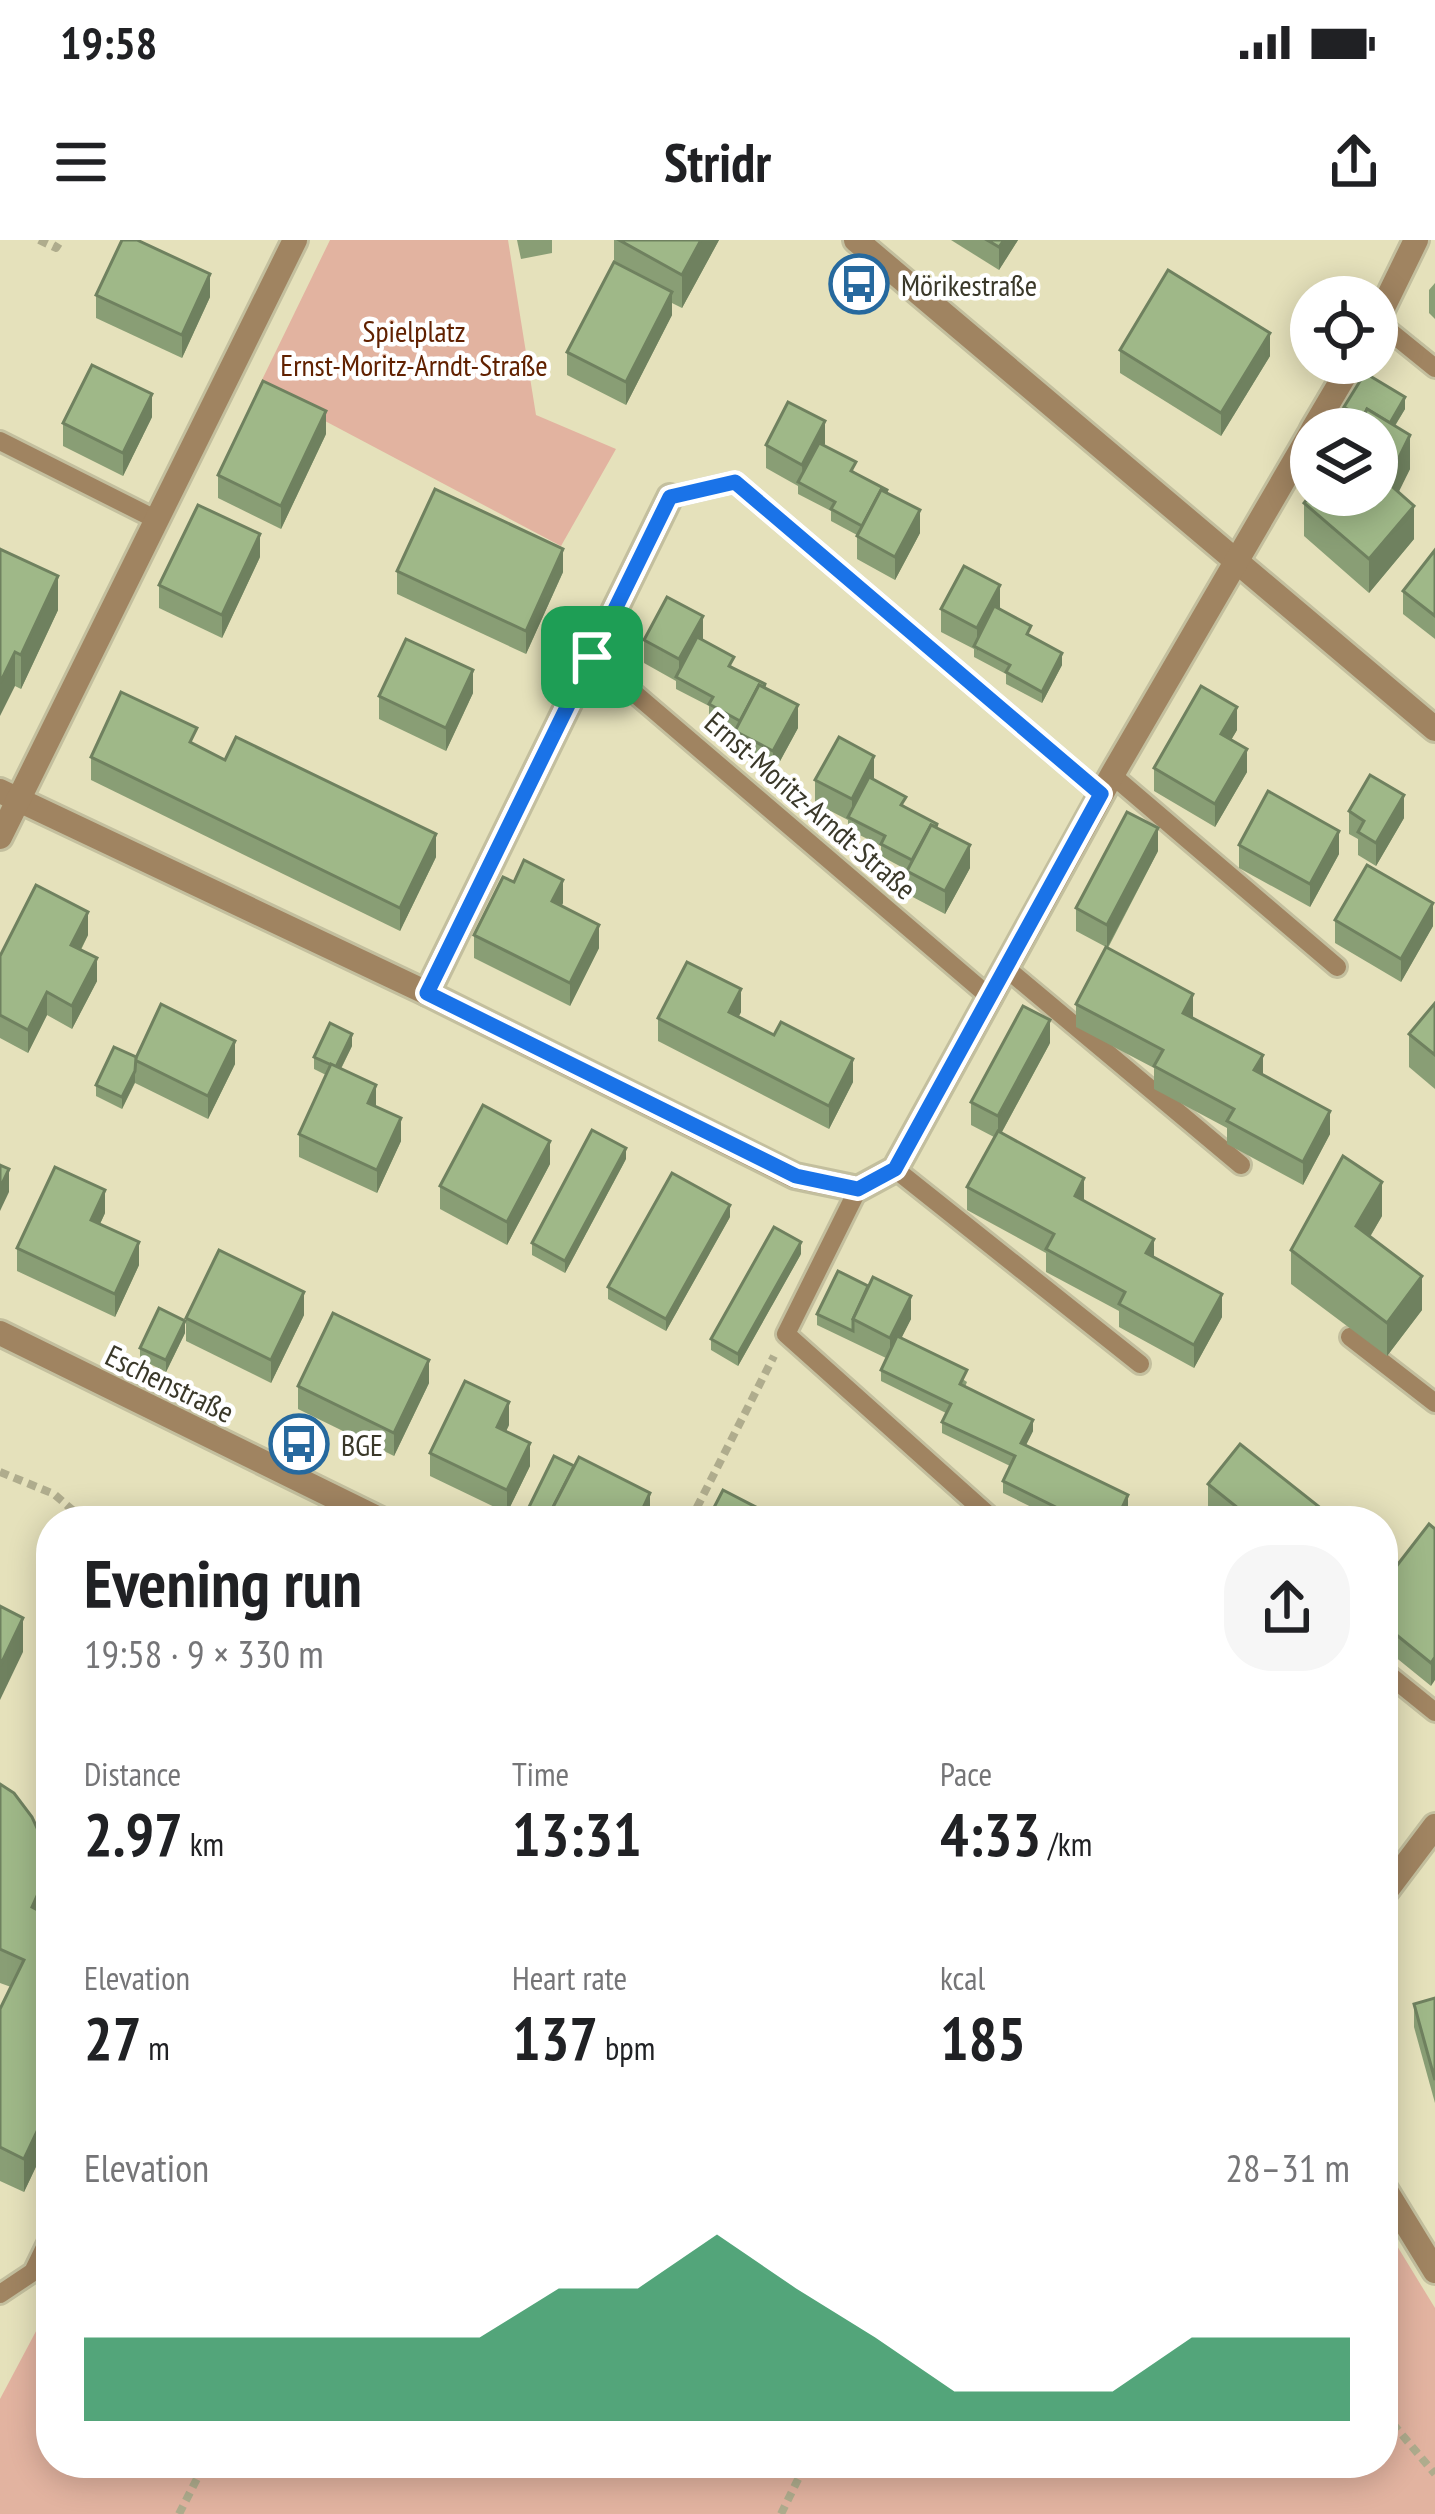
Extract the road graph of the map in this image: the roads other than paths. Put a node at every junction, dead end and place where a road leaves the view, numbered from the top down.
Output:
1 (296, 240) edge
2 (856, 240) edge
3 (1416, 240) edge
4 (1398, 277) edge
5 (1398, 338) edge
6 (1435, 368) edge
7 (0, 441) edge
8 (1290, 469) edge
9 (670, 497) joint
10 (157, 520) junction
11 (1236, 561) junction
12 (592, 657) junction
13 (1435, 729) edge
14 (1107, 784) junction
15 (9, 796) edge
16 (0, 837) edge
17 (1336, 967) dead end
18 (1007, 969) junction
19 (427, 993) junction
20 (992, 999) junction
21 (1241, 1165) dead end
22 (895, 1169) junction
23 (858, 1189) junction
24 (0, 1333) edge
25 (1350, 1337) dead end
26 (1140, 1364) dead end
27 (1435, 1403) edge
28 (352, 1506) edge
29 (978, 1506) edge
30 (1398, 1682) edge
31 (1435, 1712) edge
32 (1435, 1826) edge
33 (1398, 1875) edge
34 (1398, 2211) edge
35 (36, 2266) edge
36 (1435, 2271) edge
37 (0, 2294) edge

1 - 10 street
2 - 11 street
3 - 4 street
5 - 6 lane
7 - 10 lane
8 - 11 street
9 - 12 street
9 - 14 lane
10 - 15 street
11 - 13 street
11 - 14 street
12 - 19 street
12 - 20 lane, Ernst-Moritz-Arndt-Straße
14 - 17 lane
14 - 18 street
15 - 16 street
15 - 19 street
18 - 20 street
18 - 21 lane
19 - 23 street
20 - 22 street
22 - 23 street
22 - 26 lane
23 - 29 lane
24 - 28 street, Eschenstraße
25 - 27 lane
30 - 31 lane
32 - 33 street
34 - 36 street
35 - 37 lane

